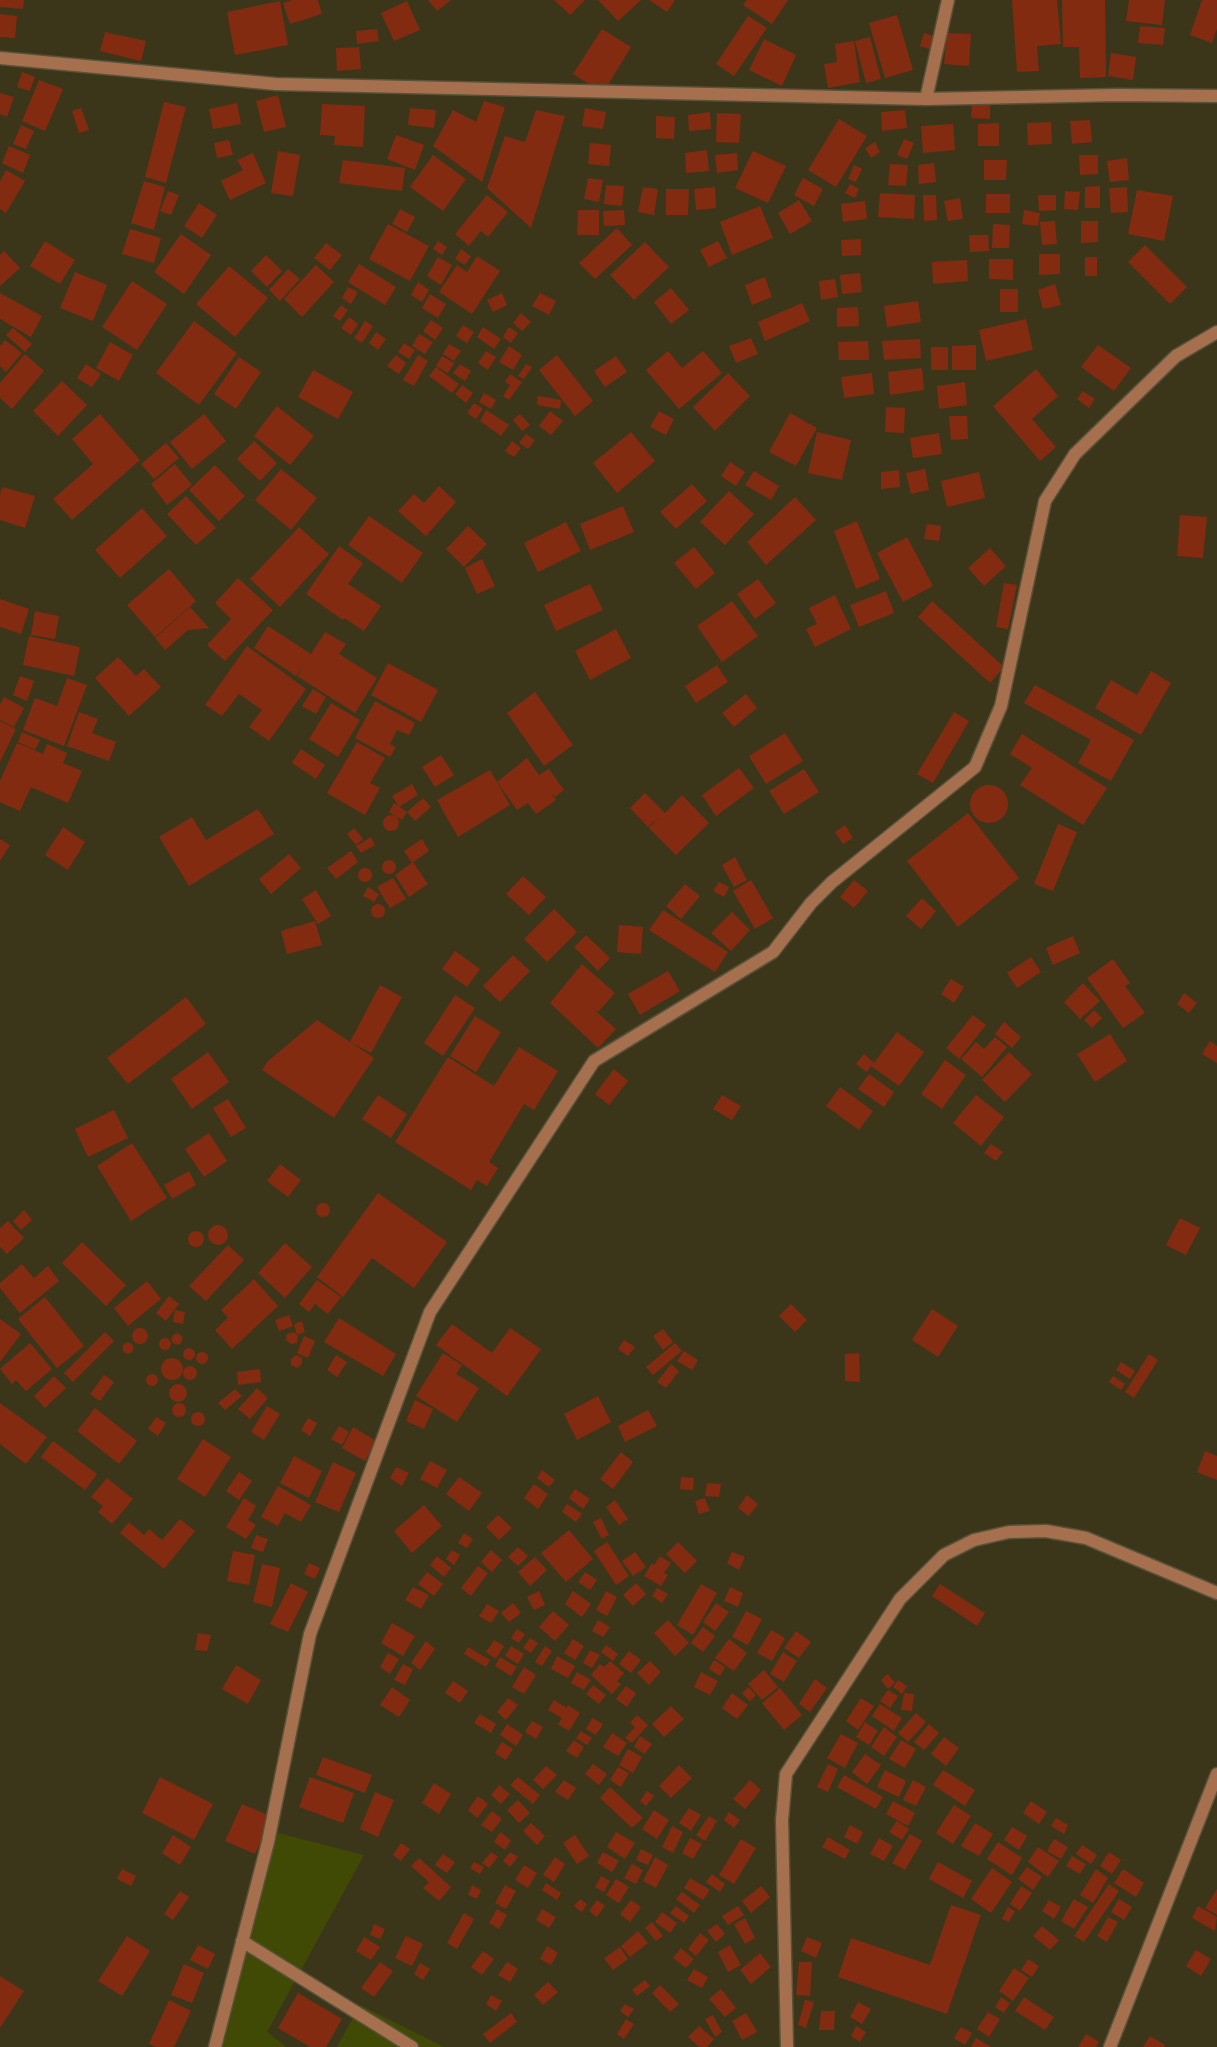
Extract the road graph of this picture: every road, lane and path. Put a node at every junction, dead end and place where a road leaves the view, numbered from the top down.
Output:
1 (948, 0) edge
2 (0, 58) edge
3 (1217, 96) edge
4 (926, 99) junction
5 (1217, 332) edge
6 (1217, 1593) edge
7 (1217, 1774) edge
8 (242, 1941) junction
9 (215, 2047) edge
10 (412, 2047) edge
11 (787, 2047) edge
12 (1110, 2047) edge

1 - 4 street
2 - 4 street
3 - 4 street
5 - 8 street
6 - 11 street
7 - 12 street
8 - 9 street
8 - 10 street

